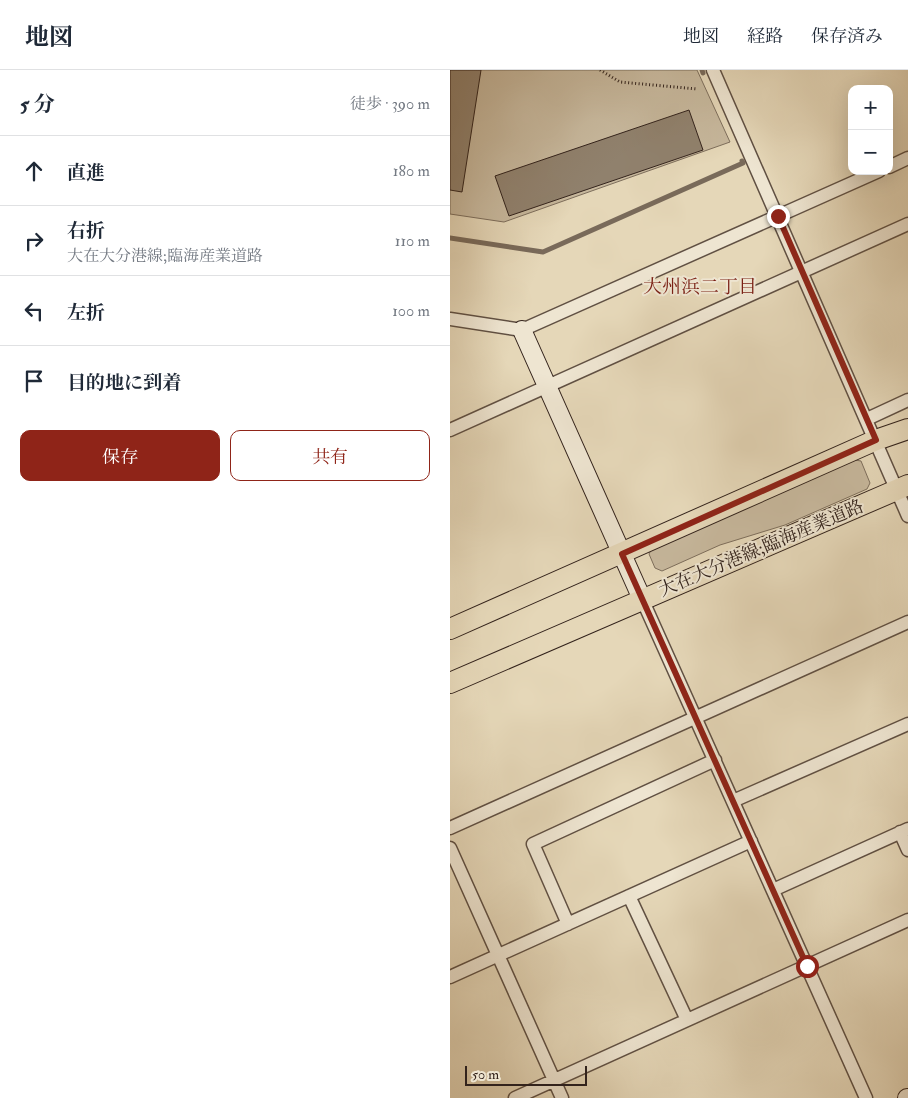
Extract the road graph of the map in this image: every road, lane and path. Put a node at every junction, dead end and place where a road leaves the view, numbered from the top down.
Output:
1 (600, 70) edge
2 (714, 70) edge
3 (697, 89) dead end
4 (908, 158) edge
5 (893, 165) edge
6 (870, 175) edge
7 (778, 216) junction
8 (908, 224) edge
9 (802, 272) junction
10 (450, 319) edge
11 (522, 330) junction
12 (548, 386) junction
13 (908, 400) edge
14 (867, 419) junction
15 (908, 429) edge
16 (450, 430) edge
17 (876, 440) junction
18 (903, 488) edge
19 (908, 514) edge
20 (622, 554) junction
21 (642, 599) junction
22 (908, 622) edge
23 (450, 629) edge
24 (450, 684) edge
25 (696, 718) junction
26 (908, 724) edge
27 (715, 760) junction
28 (733, 801) junction
29 (450, 828) edge
30 (904, 831) edge
31 (751, 841) junction
32 (450, 848) edge
33 (908, 850) edge
34 (773, 890) junction
35 (629, 896) junction
36 (908, 920) edge
37 (568, 924) junction
38 (498, 955) junction
39 (807, 966) junction
40 (450, 977) edge
41 (687, 1020) junction
42 (554, 1080) junction
43 (515, 1098) edge
44 (562, 1098) edge
45 (866, 1098) edge

1 - 3 path
2 - 7 street
4 - 5 street
6 - 7 street
7 - 9 street
7 - 11 street
8 - 9 street
9 - 12 street
9 - 14 street
10 - 11 street
11 - 12 street
12 - 16 street
12 - 20 street
13 - 14 street
14 - 17 street
15 - 17 main road
17 - 18 street
17 - 20 main road
18 - 19 street
18 - 21 main road, 大在大分港線;臨海産業道路
20 - 21 street
20 - 23 main road
21 - 24 main road, 大在大分港線;臨海産業道路
21 - 25 street
22 - 25 street
25 - 27 street
25 - 29 street
26 - 28 street
27 - 28 street
27 - 37 street
28 - 31 street
30 - 33 street
30 - 34 street
31 - 34 street
31 - 35 street
32 - 38 street
34 - 39 street
35 - 37 street
35 - 41 street
36 - 39 street
37 - 38 street
38 - 40 street
38 - 42 street
39 - 41 street
39 - 45 street
41 - 42 street
42 - 43 street
42 - 44 street

